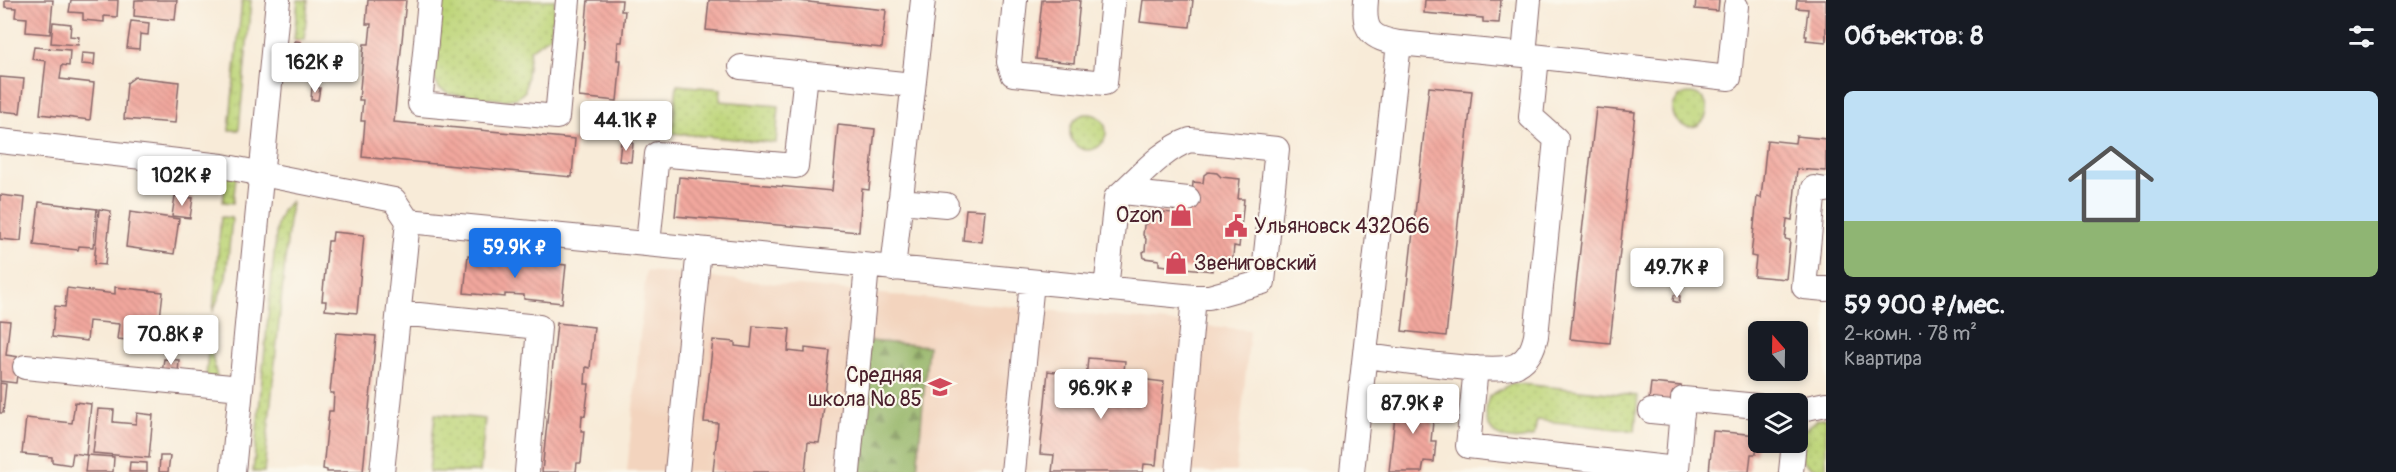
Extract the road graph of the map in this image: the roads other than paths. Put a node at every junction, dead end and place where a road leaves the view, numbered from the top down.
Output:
1 (278, 0) edge
2 (430, 0) edge
3 (568, 0) edge
4 (923, 0) edge
5 (1014, 0) edge
6 (1113, 0) edge
7 (1366, 0) edge
8 (1529, 0) edge
9 (1736, 6) dead end
10 (1400, 43) junction
11 (1531, 56) junction
12 (741, 67) dead end
13 (806, 74) junction
14 (913, 85) junction
15 (0, 141) edge
16 (260, 172) junction
17 (1826, 190) edge
18 (1123, 192) junction
19 (1188, 199) dead end
20 (900, 201) junction
21 (946, 205) dead end
22 (408, 221) junction
23 (648, 244) junction
24 (699, 249) junction
25 (867, 266) junction
26 (893, 268) junction
27 (1032, 282) junction
28 (1106, 289) junction
29 (1826, 289) edge
30 (1194, 297) junction
31 (399, 313) junction
32 (1365, 356) junction
33 (25, 367) dead end
34 (1476, 368) junction
35 (241, 388) junction
36 (1826, 404) edge
37 (1748, 405) edge
38 (1808, 408) edge
39 (1651, 411) dead end
40 (1682, 414) junction
41 (1793, 453) edge
42 (1677, 471) edge
43 (233, 472) edge
44 (382, 472) edge
45 (527, 472) edge
46 (677, 472) edge
47 (848, 472) edge
48 (1013, 472) edge
49 (1178, 472) edge
50 (1352, 472) edge
51 (1791, 472) edge

1 - 16 street
2 - 3 street
4 - 14 street
5 - 6 street
7 - 10 street
8 - 11 street
9 - 11 street
10 - 11 street
10 - 32 street
11 - 34 street
12 - 13 street
13 - 14 street
13 - 23 street
14 - 20 street
15 - 16 street
16 - 22 street
16 - 35 street
17 - 29 street
18 - 19 street
18 - 28 street
18 - 30 street
20 - 21 street
20 - 26 street
22 - 23 street
22 - 31 street
23 - 24 street
24 - 25 street
24 - 46 street
25 - 26 street
25 - 47 street
26 - 27 street
27 - 28 street
27 - 48 street
28 - 30 street
30 - 49 street
31 - 44 street
31 - 45 street
32 - 34 street
32 - 50 street
33 - 35 street
34 - 42 street
35 - 43 street
36 - 38 street
37 - 40 street
39 - 40 street
40 - 42 street
41 - 51 street

